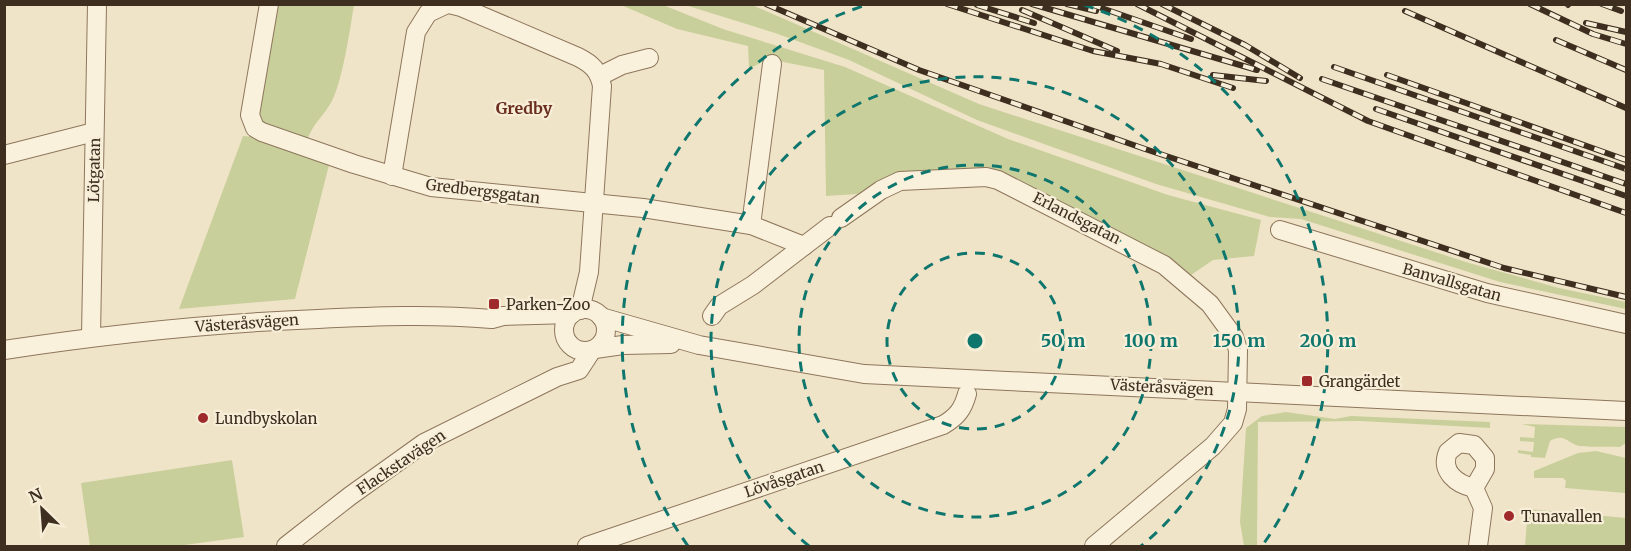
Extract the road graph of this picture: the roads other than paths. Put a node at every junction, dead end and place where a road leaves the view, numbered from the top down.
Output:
1 (97, 4) edge
2 (269, 4) edge
3 (448, 4) edge
4 (649, 58) dead end
5 (772, 64) dead end
6 (600, 76) junction
7 (94, 132) junction
8 (4, 155) edge
9 (392, 176) junction
10 (592, 203) junction
11 (751, 225) junction
12 (1280, 230) dead end
13 (804, 246) junction
14 (587, 313) junction
15 (712, 316) dead end
16 (492, 319) junction
17 (1626, 324) edge
18 (91, 336) junction
19 (566, 339) junction
20 (699, 345) junction
21 (4, 350) edge
22 (593, 350) junction
23 (557, 377) junction
24 (1237, 391) junction
25 (967, 394) dead end
26 (1626, 411) edge
27 (1474, 488) dead end
28 (288, 546) edge
29 (587, 546) edge
30 (1094, 546) edge
31 (1478, 546) edge

1 - 7 street, Lötgatan
2 - 9 street, Gredbergsgatan
3 - 6 street
3 - 9 street
4 - 6 street
5 - 11 street
6 - 10 street
7 - 8 street
7 - 18 street, Lötgatan
9 - 10 street, Gredbergsgatan
10 - 11 street, Gredbergsgatan
10 - 14 street
11 - 13 street, Gredbergsgatan
12 - 17 street, Banvallsgatan
13 - 15 street, Erlandsgatan
13 - 24 street, Erlandsgatan
14 - 16 street, Västeråsvägen
14 - 19 street
14 - 20 street, Västeråsvägen
14 - 22 street
16 - 18 street, Västeråsvägen
16 - 19 street, Västeråsvägen
18 - 21 street, Västeråsvägen
19 - 22 street
19 - 23 street
20 - 22 street, Västeråsvägen
20 - 24 street, Västeråsvägen
22 - 23 street, Flackstavägen
23 - 28 street, Flackstavägen
24 - 26 street, Västeråsvägen
24 - 30 street, Erlandsgatan
25 - 29 street, Lövåsgatan
27 - 31 street

